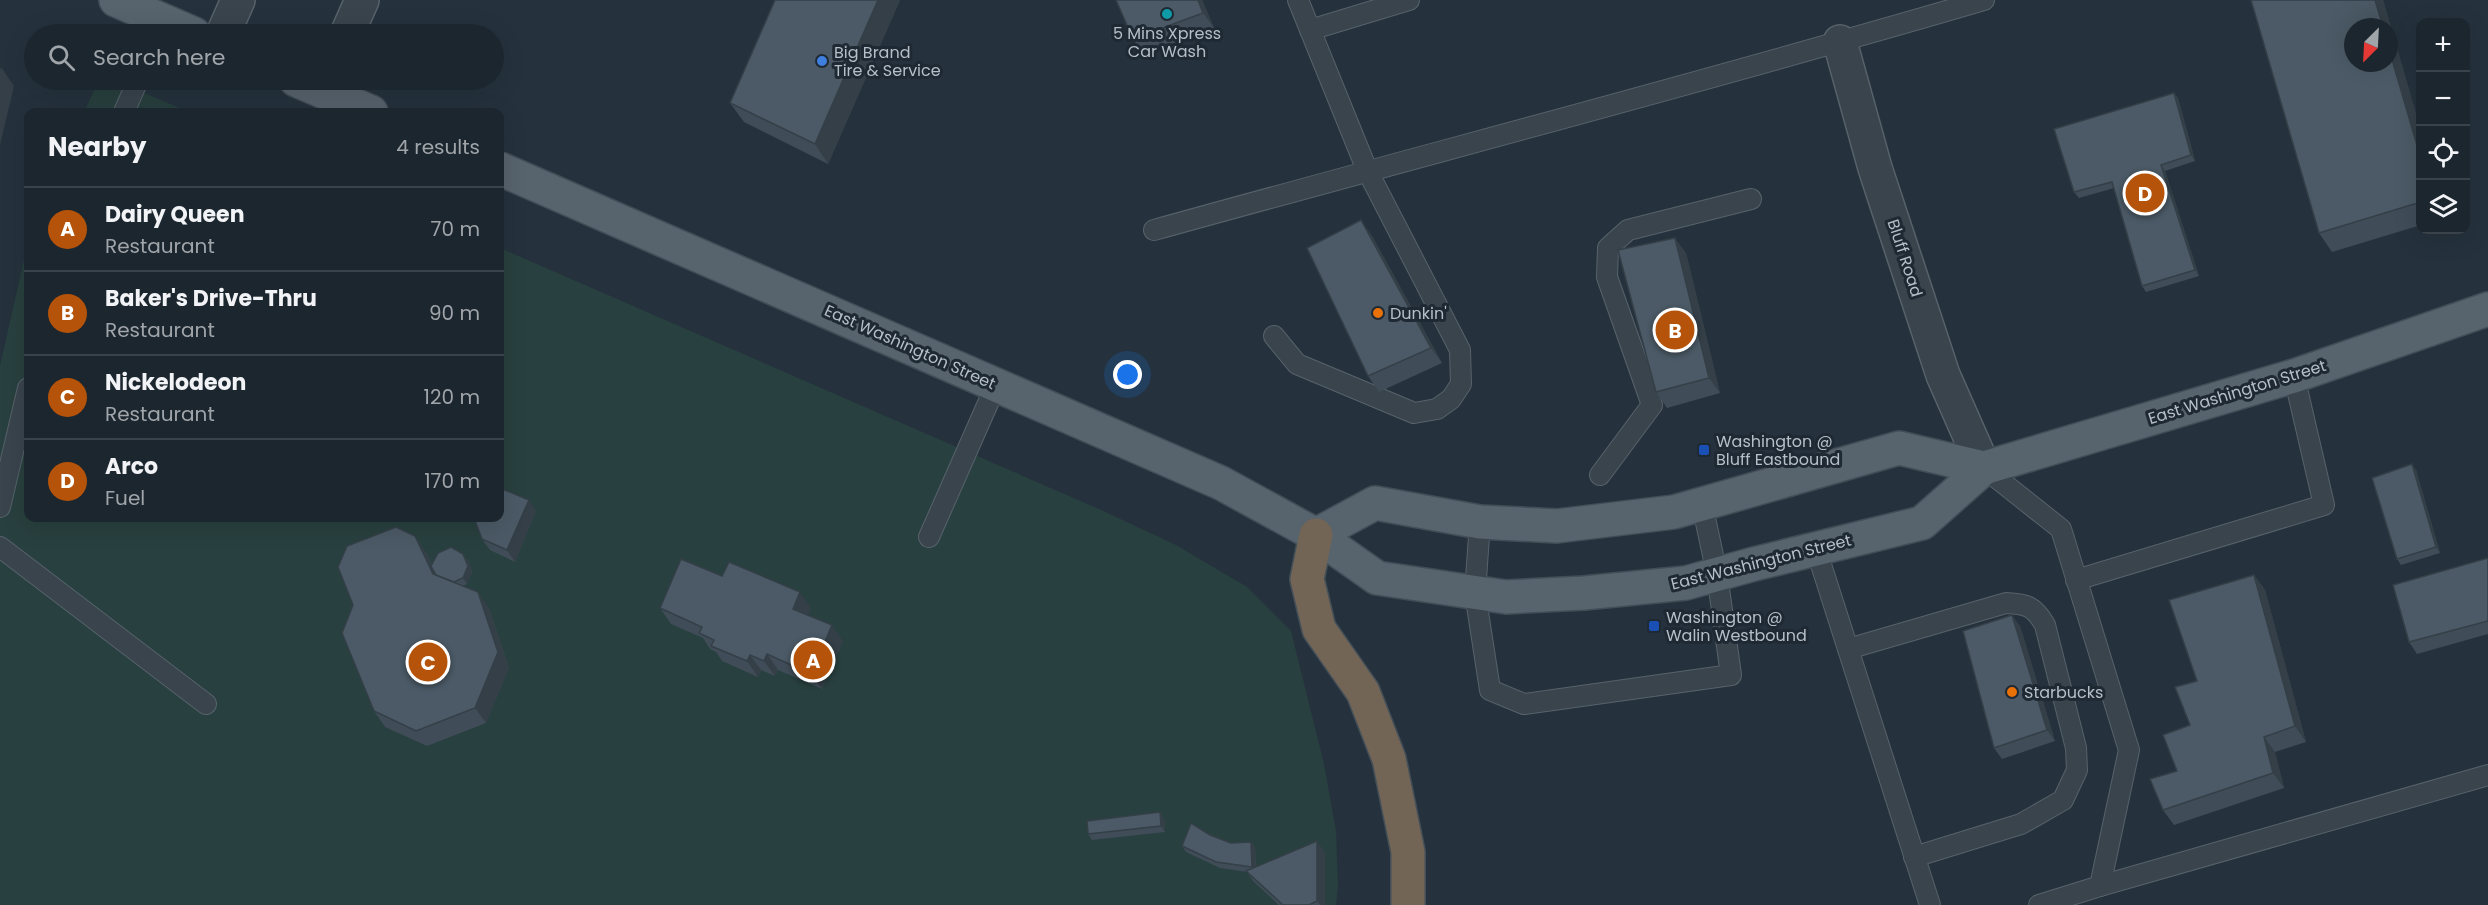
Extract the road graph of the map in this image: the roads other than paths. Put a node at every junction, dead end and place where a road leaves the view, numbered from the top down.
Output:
1 (116, 0) edge
2 (238, 0) edge
3 (362, 0) edge
4 (1298, 0) edge
5 (1409, 0) edge
6 (1984, 0) edge
7 (155, 24) edge
8 (227, 24) edge
9 (351, 24) edge
10 (1310, 30) junction
11 (1840, 42) junction
12 (134, 90) edge
13 (329, 90) edge
14 (126, 108) edge
15 (363, 108) edge
16 (504, 170) edge
17 (1367, 171) junction
18 (1751, 200) dead end
19 (1154, 230) dead end
20 (2488, 309) edge
21 (1274, 336) dead end
22 (2294, 376) junction
23 (996, 385) junction
24 (24, 405) edge
25 (1984, 468) junction
26 (1600, 475) dead end
27 (1702, 504) junction
28 (0, 507) edge
29 (1480, 522) junction
30 (1316, 535) junction
31 (929, 537) dead end
32 (0, 547) edge
33 (1816, 549) junction
34 (1717, 574) junction
35 (2076, 580) junction
36 (1475, 592) junction
37 (1848, 649) junction
38 (206, 704) dead end
39 (2488, 775) edge
40 (1914, 857) junction
41 (2100, 886) junction
42 (1408, 905) edge
43 (1930, 905) edge
44 (2039, 905) edge

1 - 7 main road
2 - 8 street
3 - 9 street
4 - 10 lane
5 - 10 lane
6 - 11 lane
10 - 17 lane
11 - 17 lane
11 - 25 street, Bluff Road
12 - 14 lane
13 - 15 main road
16 - 23 main road, East Washington Street
17 - 19 lane
17 - 21 lane
18 - 26 lane
20 - 22 main road, East Washington Street
22 - 25 main road, East Washington Street
22 - 35 lane
23 - 30 main road, East Washington Street
23 - 31 lane
24 - 28 lane
25 - 27 main road, East Washington Street
25 - 33 main road, East Washington Street
25 - 35 lane
27 - 29 main road, East Washington Street
27 - 34 lane
29 - 30 main road, East Washington Street
29 - 36 lane
30 - 36 main road, East Washington Street
30 - 42 highway
32 - 38 lane
33 - 34 main road, East Washington Street
33 - 37 lane
34 - 36 main road, East Washington Street
34 - 36 lane
35 - 41 lane
37 - 40 lane
37 - 40 lane
39 - 41 lane
40 - 43 lane
41 - 44 lane

